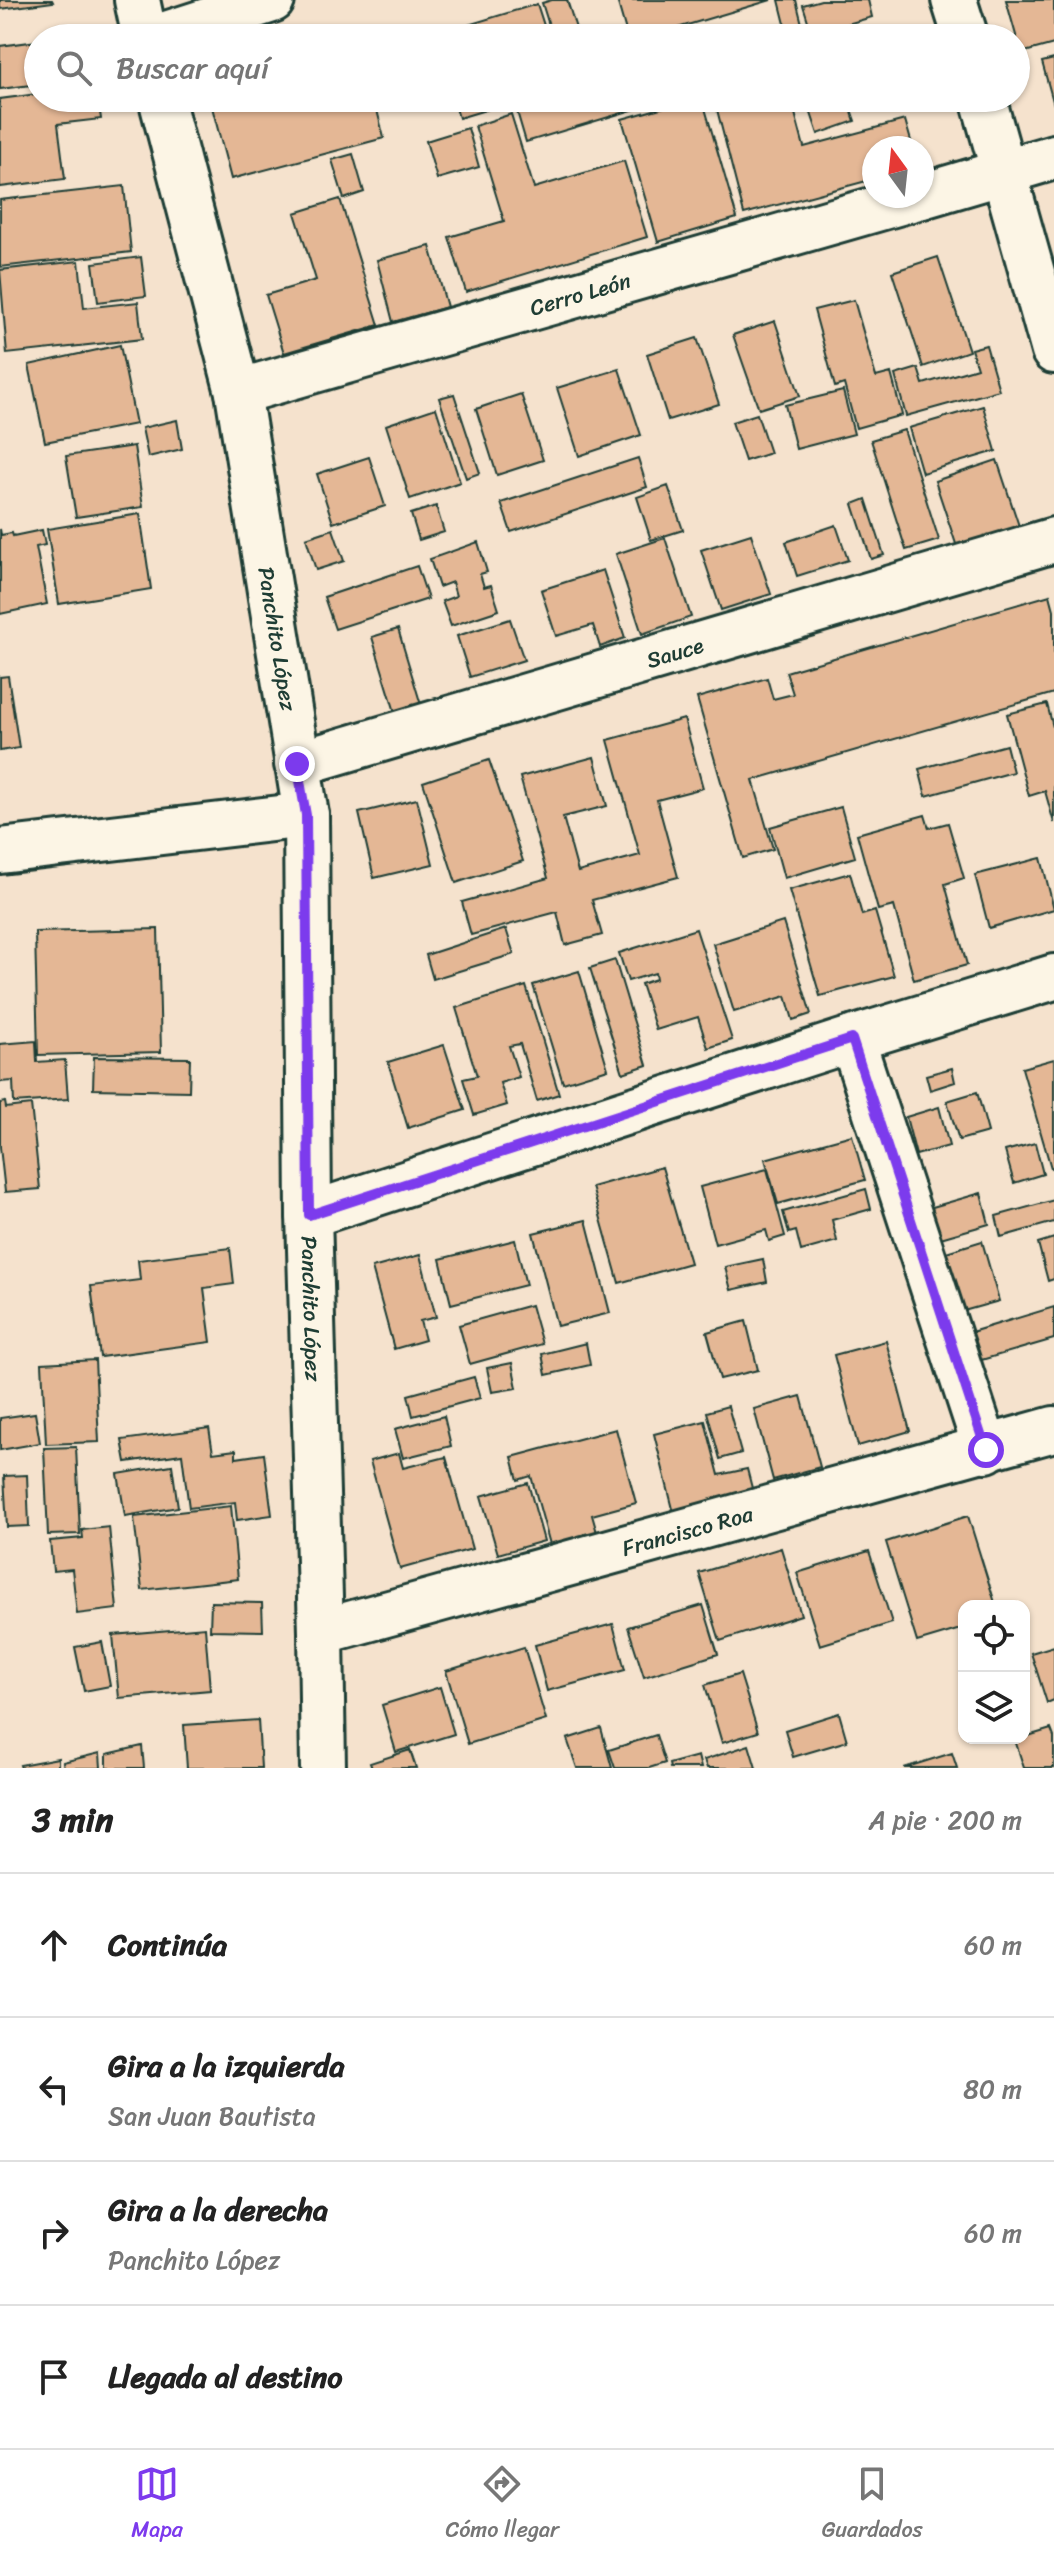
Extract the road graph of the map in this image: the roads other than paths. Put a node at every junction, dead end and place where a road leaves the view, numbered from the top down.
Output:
1 (137, 0) edge
2 (272, 0) edge
3 (954, 0) edge
4 (142, 24) edge
5 (197, 24) edge
6 (962, 24) edge
7 (165, 112) edge
8 (987, 112) edge
9 (1054, 157) edge
10 (1005, 172) junction
11 (934, 192) edge
12 (879, 208) edge
13 (1054, 351) edge
14 (238, 392) junction
15 (1054, 540) edge
16 (297, 764) junction
17 (306, 815) junction
18 (0, 851) edge
19 (1054, 977) edge
20 (852, 1039) junction
21 (309, 1215) junction
22 (1054, 1429) edge
23 (986, 1450) junction
24 (321, 1632) junction
25 (323, 1768) edge

1 - 4 street
2 - 5 street
3 - 6 street
7 - 14 street, Panchito López
8 - 10 street
9 - 10 street, Cerro León
10 - 11 street, Cerro León
10 - 13 street
12 - 14 street, Cerro León
14 - 16 street, Panchito López
15 - 16 street, Sauce
16 - 17 street, Panchito López
17 - 18 street
17 - 21 street, Panchito López
19 - 20 street
20 - 21 street
20 - 23 street
21 - 24 street, Panchito López
22 - 23 street, Francisco Roa
23 - 24 street, Francisco Roa
24 - 25 street, Panchito López

